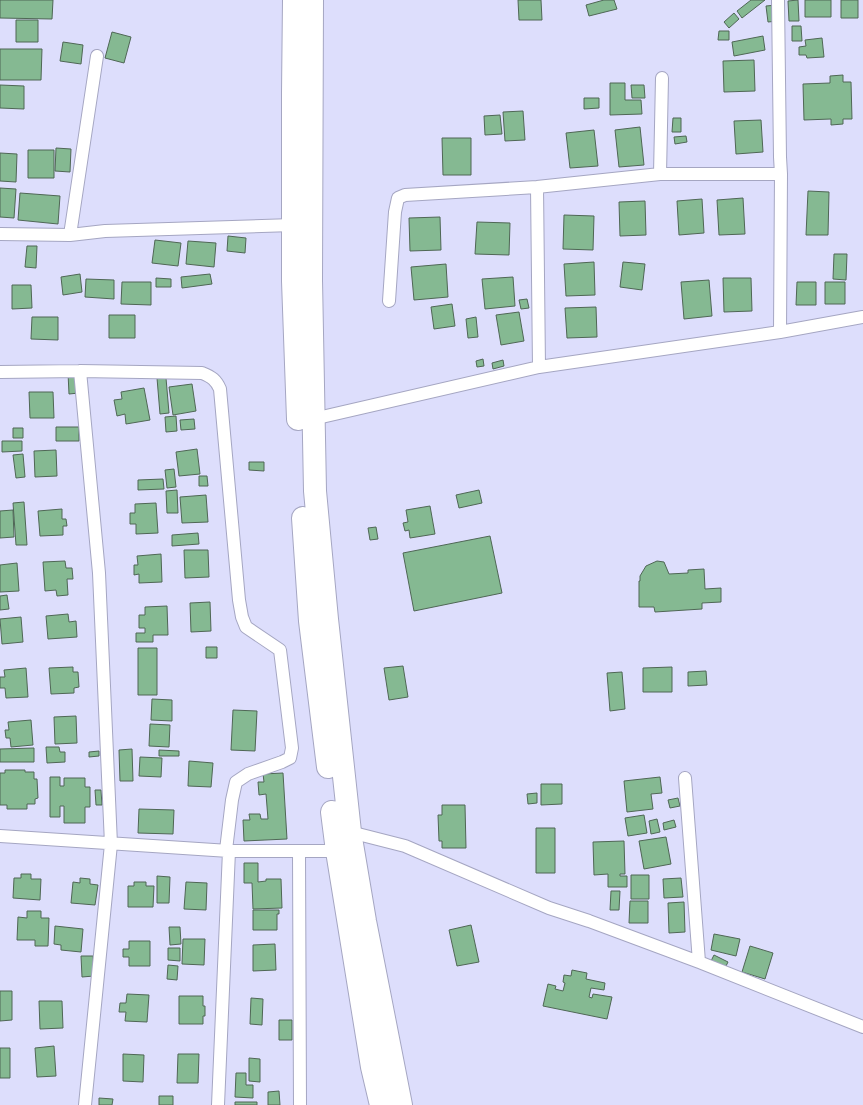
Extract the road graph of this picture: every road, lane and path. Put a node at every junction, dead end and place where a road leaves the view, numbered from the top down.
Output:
1 (294, 0) edge
2 (312, 0) edge
3 (778, 0) edge
4 (97, 56) dead end
5 (662, 78) dead end
6 (660, 174) junction
7 (781, 174) junction
8 (537, 187) junction
9 (293, 225) junction
10 (0, 234) edge
11 (70, 234) junction
12 (389, 301) dead end
13 (863, 317) edge
14 (780, 332) junction
15 (539, 367) junction
16 (80, 371) junction
17 (0, 372) edge
18 (313, 419) junction
19 (685, 778) dead end
20 (350, 832) junction
21 (0, 836) edge
22 (111, 844) junction
23 (227, 851) junction
24 (337, 851) junction
25 (299, 852) junction
26 (699, 962) junction
27 (863, 1026) edge
28 (85, 1105) edge
29 (218, 1105) edge
30 (300, 1105) edge
31 (381, 1105) edge
32 (401, 1105) edge

1 - 9 highway
2 - 18 highway
3 - 7 street
4 - 11 street
5 - 6 street
6 - 7 street
6 - 8 street
7 - 14 street
8 - 12 street
8 - 15 street
9 - 11 street
9 - 24 highway
10 - 11 street
13 - 14 street
14 - 15 street
15 - 18 street
16 - 17 street
16 - 22 street
16 - 23 street
18 - 20 highway
19 - 26 street
20 - 26 street
20 - 32 highway
21 - 22 street
22 - 23 street
22 - 28 street
23 - 25 street
23 - 29 street
24 - 25 street
24 - 31 highway
25 - 30 street
26 - 27 street

